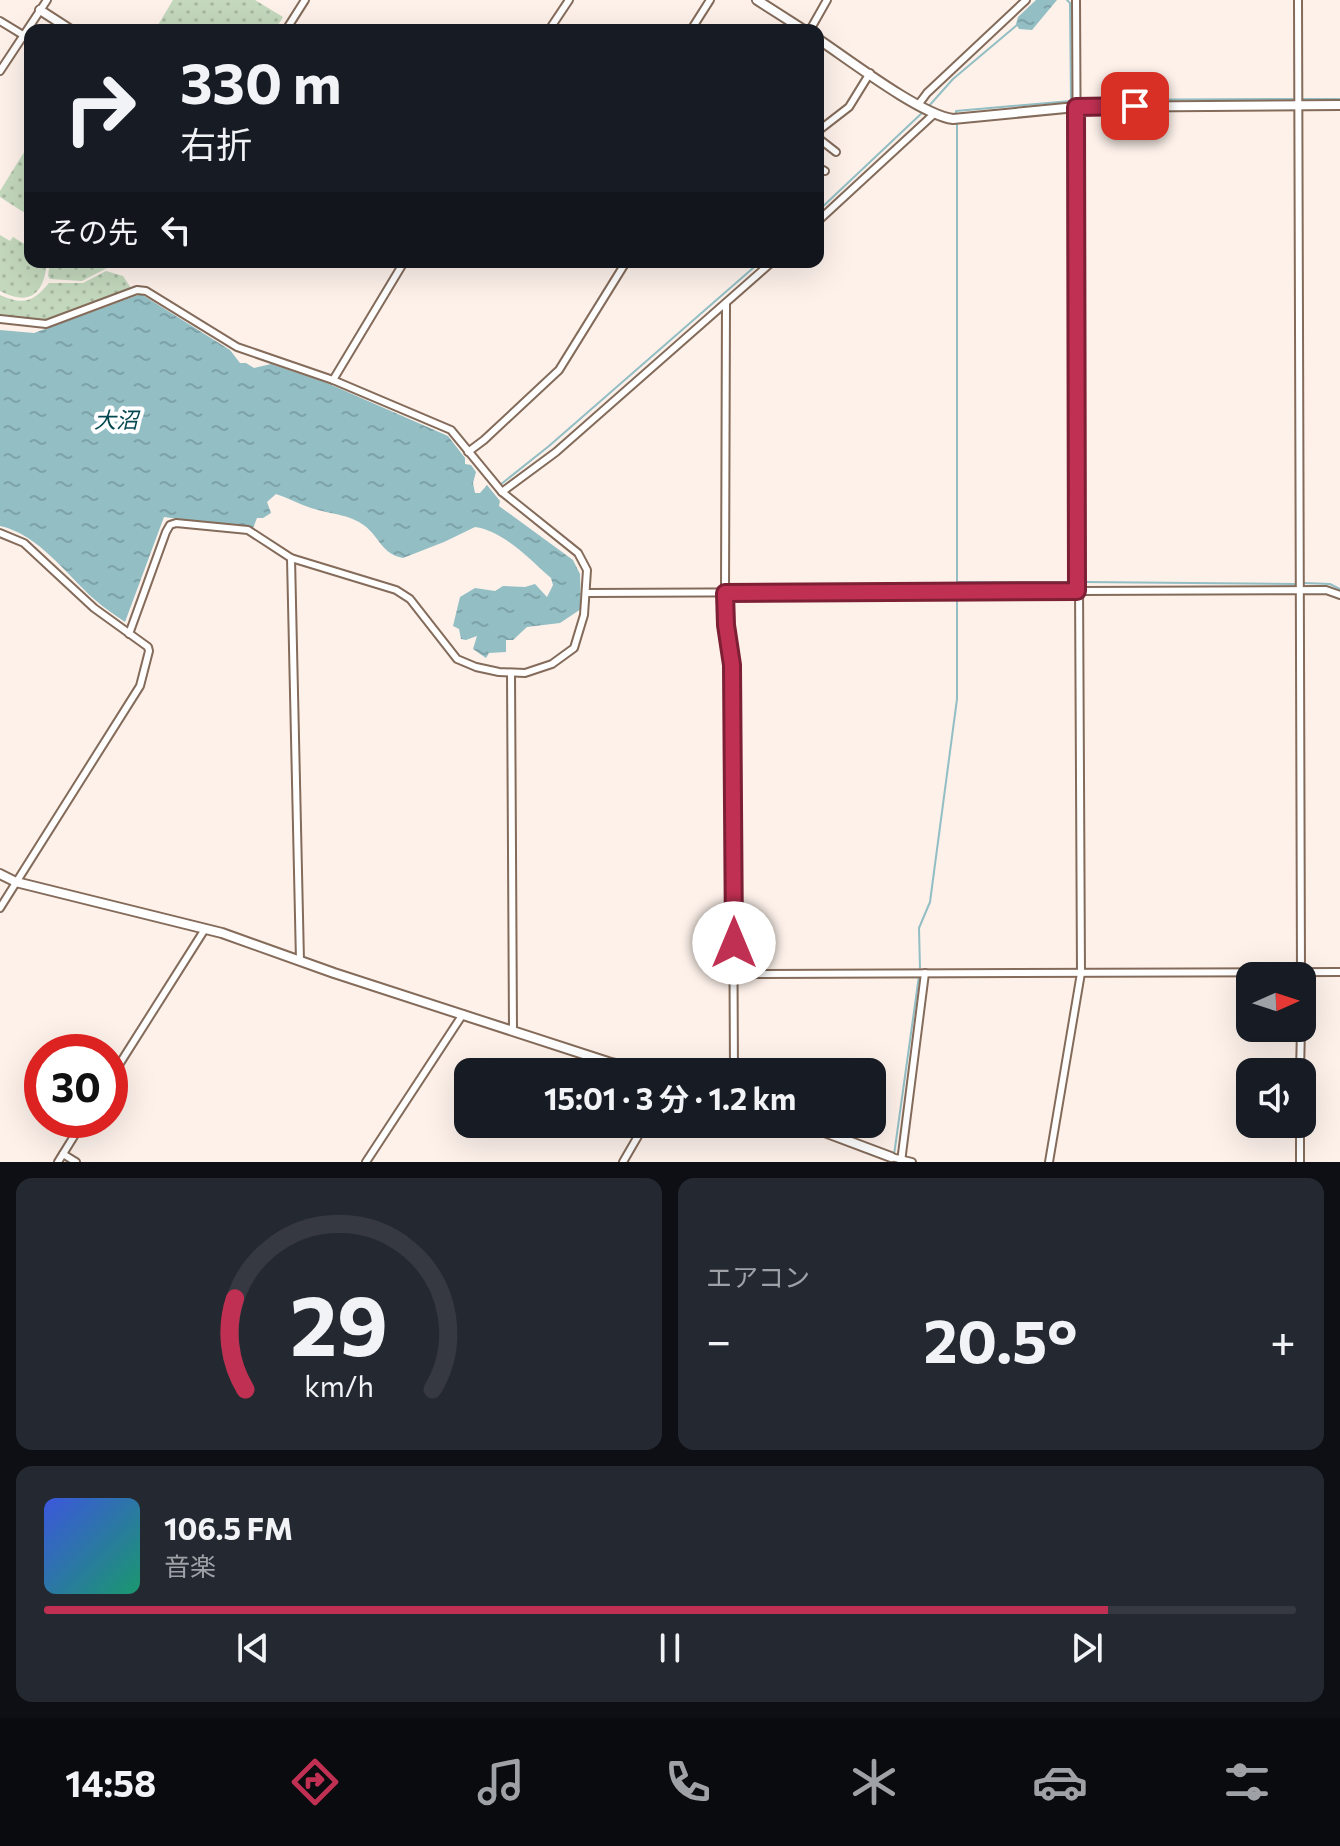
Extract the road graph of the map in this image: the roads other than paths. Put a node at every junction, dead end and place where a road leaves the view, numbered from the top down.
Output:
1 (47, 0) edge
2 (305, 0) edge
3 (569, 0) edge
4 (710, 0) edge
5 (757, 0) edge
6 (827, 0) edge
7 (1026, 0) edge
8 (1076, 0) edge
9 (1298, 0) edge
10 (40, 10) junction
11 (0, 21) edge
12 (30, 24) edge
13 (62, 24) edge
14 (290, 24) edge
15 (553, 24) edge
16 (695, 24) edge
17 (797, 24) edge
18 (811, 24) edge
19 (23, 35) joint
20 (824, 43) edge
21 (0, 71) edge
22 (870, 73) junction
23 (1340, 105) edge
24 (920, 106) junction
25 (1298, 106) junction
26 (1076, 107) junction
27 (933, 114) junction
28 (824, 126) edge
29 (824, 143) edge
30 (836, 152) dead end
31 (824, 215) edge
32 (400, 268) edge
33 (622, 268) edge
34 (765, 268) edge
35 (726, 303) junction
36 (0, 319) edge
37 (333, 380) junction
38 (468, 452) junction
39 (499, 489) junction
40 (0, 533) edge
41 (291, 558) junction
42 (1300, 590) junction
43 (1077, 591) junction
44 (586, 593) junction
45 (725, 593) junction
46 (1340, 595) edge
47 (129, 634) junction
48 (511, 673) junction
49 (0, 874) edge
50 (16, 882) junction
51 (0, 908) edge
52 (205, 929) junction
53 (300, 961) junction
54 (1301, 962) edge
55 (1340, 972) edge
56 (921, 973) junction
57 (1081, 973) junction
58 (1316, 973) edge
59 (734, 974) junction
60 (1236, 974) edge
61 (463, 1014) junction
62 (513, 1030) junction
63 (128, 1051) edge
64 (596, 1058) edge
65 (734, 1058) edge
66 (73, 1138) edge
67 (637, 1138) edge
68 (839, 1138) edge
69 (1300, 1138) edge
70 (63, 1154) junction
71 (894, 1159) edge
72 (58, 1162) edge
73 (76, 1162) edge
74 (366, 1162) edge
75 (623, 1162) edge
76 (912, 1162) edge
77 (1049, 1162) edge
78 (1300, 1162) edge

1 - 10 street
2 - 14 street
3 - 15 street
4 - 16 street
5 - 17 street
6 - 18 street
7 - 24 street
8 - 26 street
9 - 25 street
10 - 12 street
10 - 13 street
11 - 19 street
19 - 21 street
20 - 22 street
22 - 24 street
22 - 28 street
23 - 25 street
24 - 27 street
25 - 26 street
25 - 42 street
26 - 27 street
26 - 43 street
27 - 31 street
29 - 30 street
32 - 37 street
33 - 38 street
34 - 35 street
35 - 39 street
35 - 45 street
36 - 37 street
37 - 38 street
38 - 39 street
39 - 44 street
40 - 47 street
41 - 47 street
41 - 48 street
41 - 53 street
42 - 43 street
42 - 46 street
42 - 54 street
43 - 45 street
43 - 57 street
44 - 45 street
44 - 48 street
45 - 59 street
47 - 50 street
48 - 62 street
49 - 50 street
50 - 51 street
50 - 52 street
52 - 53 street
52 - 63 street
53 - 61 street
55 - 58 street
56 - 57 street
56 - 59 street
56 - 71 street
57 - 60 street
57 - 77 street
59 - 65 street
61 - 62 street
61 - 74 street
62 - 64 street
66 - 70 street
67 - 75 street
68 - 71 street
69 - 78 street
70 - 72 street
70 - 73 street
71 - 76 street

